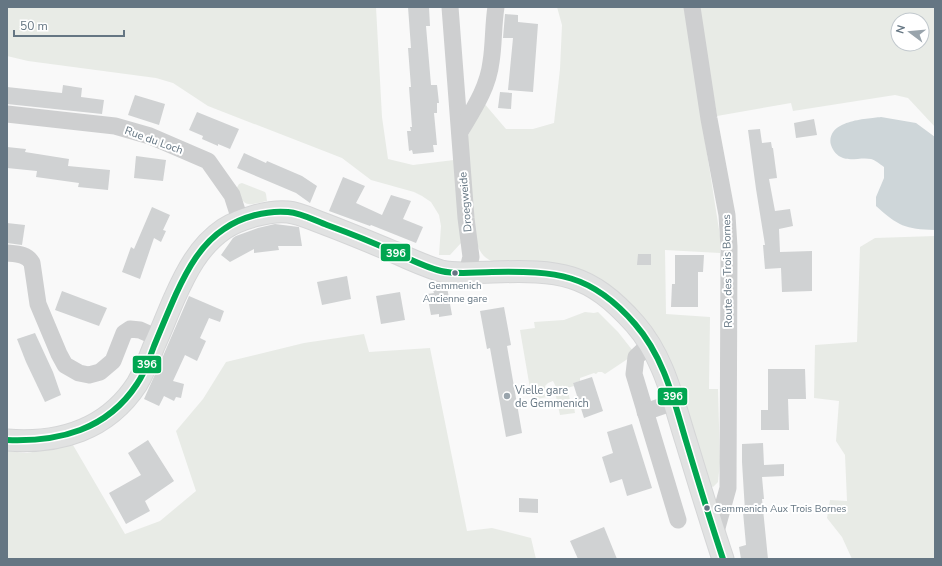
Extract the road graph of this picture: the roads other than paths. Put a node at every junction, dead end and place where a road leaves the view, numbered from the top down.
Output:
1 (450, 7) edge
2 (496, 7) edge
3 (692, 7) edge
4 (7, 114) edge
5 (460, 132) junction
6 (240, 220) junction
7 (12, 256) edge
8 (467, 272) junction
9 (158, 338) junction
10 (650, 344) junction
11 (674, 402) junction
12 (645, 412) junction
13 (7, 440) edge
14 (678, 520) dead end
15 (715, 535) junction
16 (723, 559) edge

1 - 5 street, Droegweide
2 - 5 street
3 - 15 street, Route des Trois Bornes
4 - 6 street, Rue du Loch
5 - 8 street, Droegweide
6 - 8 main road
6 - 9 main road
7 - 9 street
8 - 10 main road
9 - 13 main road
10 - 11 main road
10 - 12 street
11 - 12 street
11 - 15 main road
12 - 14 street
15 - 16 main road

